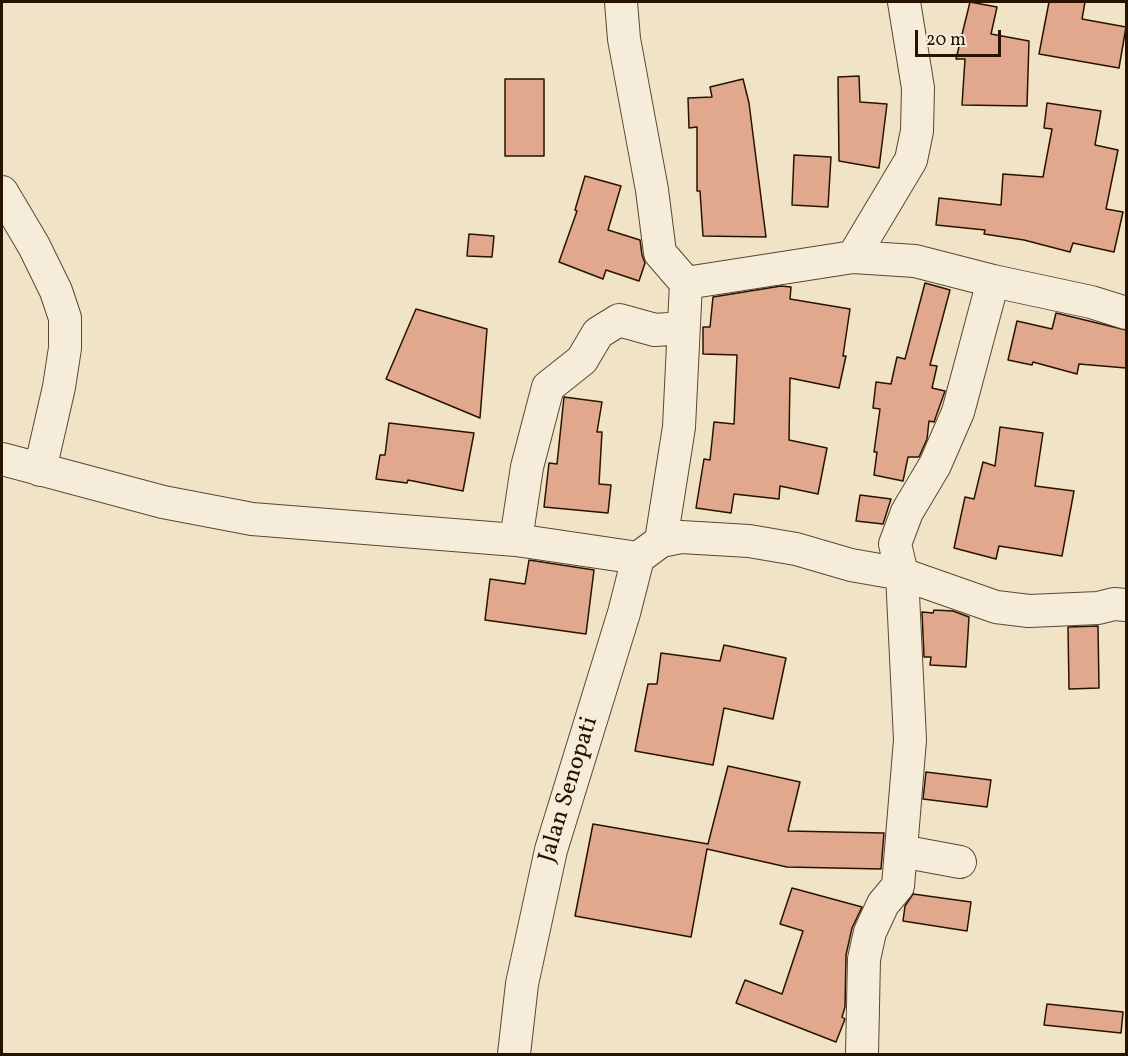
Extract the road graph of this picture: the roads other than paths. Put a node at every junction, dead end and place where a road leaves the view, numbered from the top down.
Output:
1 (621, 2) edge
2 (904, 2) edge
3 (2, 192) edge
4 (853, 257) junction
5 (993, 281) junction
6 (686, 283) junction
7 (1126, 313) edge
8 (683, 328) junction
9 (2, 459) edge
10 (40, 470) junction
11 (516, 540) junction
12 (650, 549) junction
13 (902, 573) junction
14 (1126, 605) edge
15 (901, 851) junction
16 (960, 862) dead end
17 (513, 1054) edge
18 (862, 1054) edge

1 - 6 street
2 - 4 street
3 - 10 street
4 - 5 street
4 - 6 street
5 - 7 street
5 - 13 street
6 - 8 street, Jalan Senopati
8 - 11 street
8 - 12 street, Jalan Senopati
9 - 10 street
10 - 11 street
11 - 12 street
12 - 13 street
12 - 17 street, Jalan Senopati
13 - 14 street
13 - 15 street
15 - 16 street
15 - 18 street

